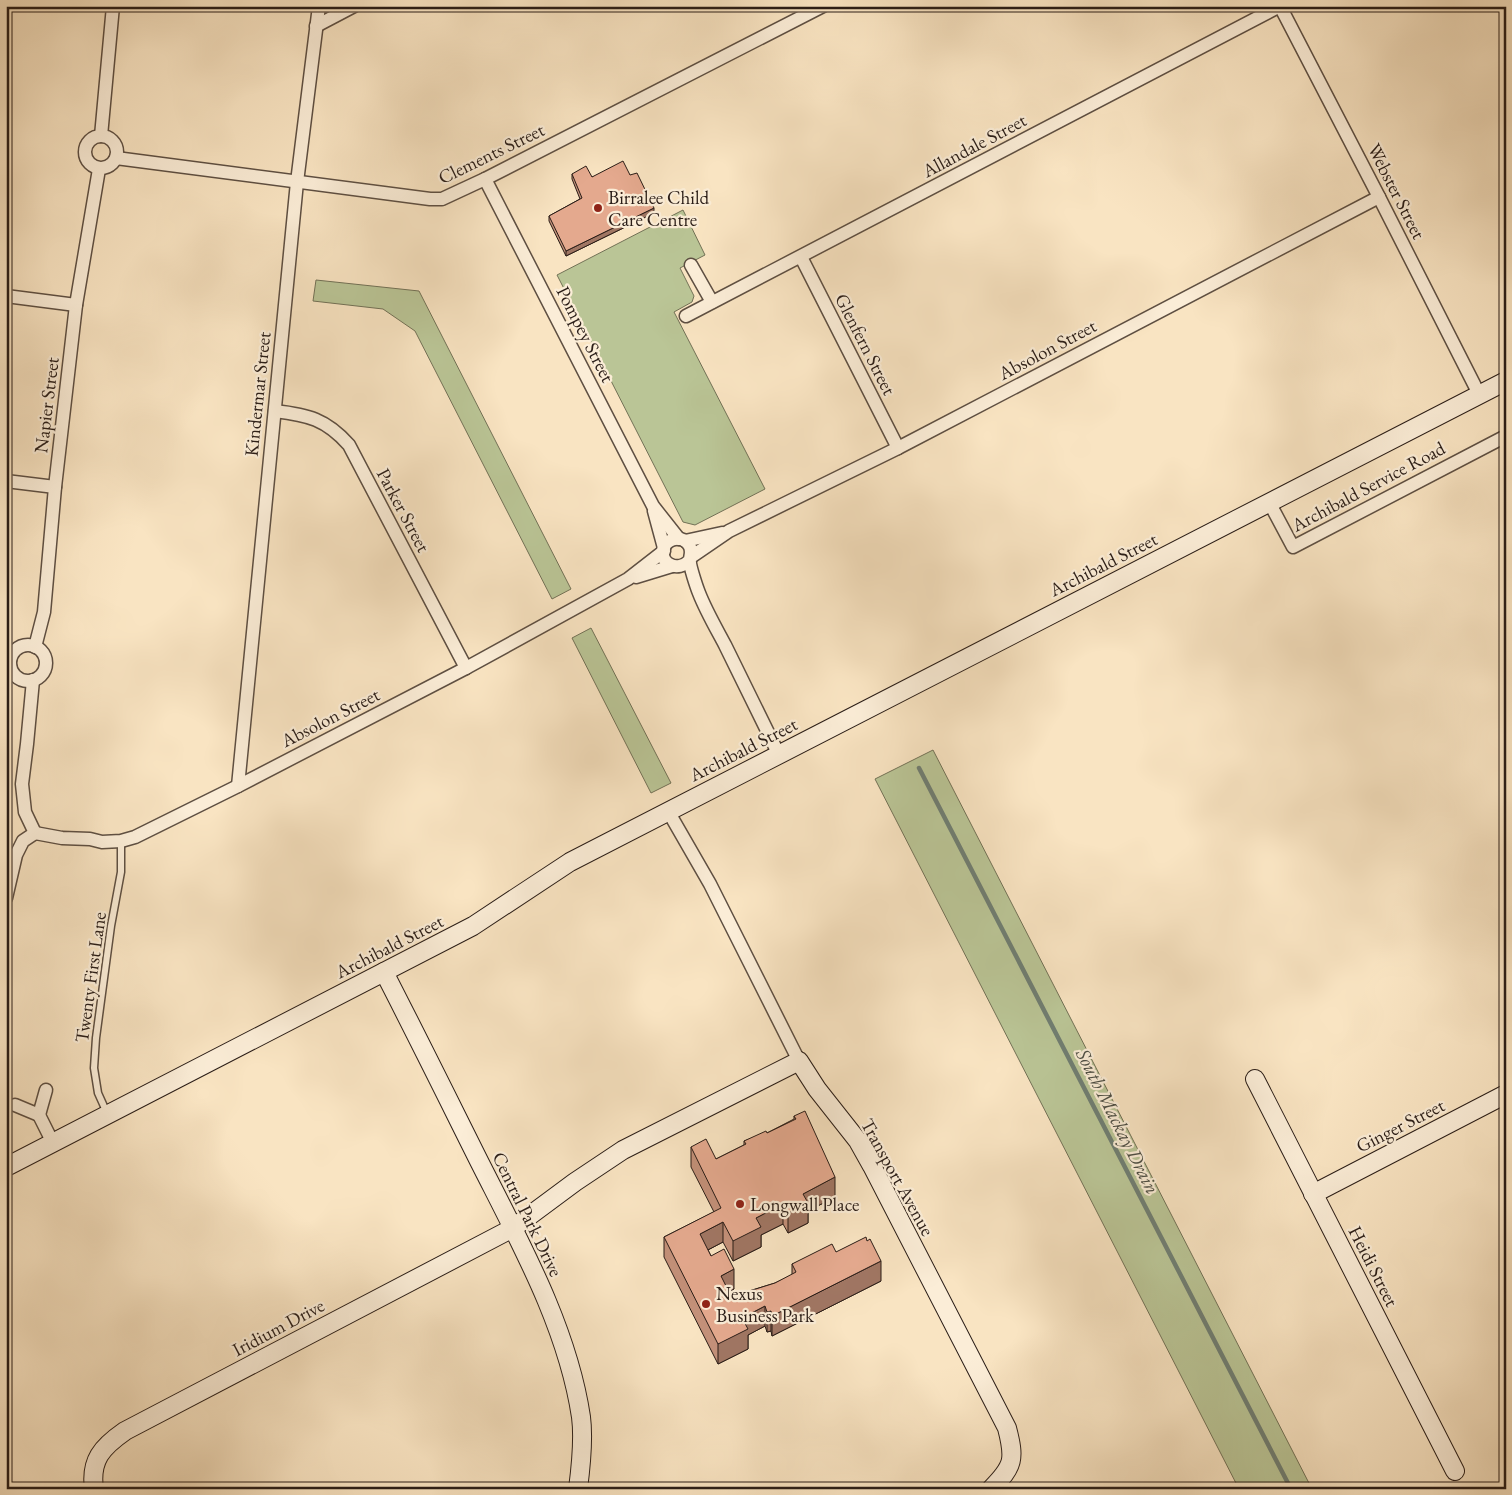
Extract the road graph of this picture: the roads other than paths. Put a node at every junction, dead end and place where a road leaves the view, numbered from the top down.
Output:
1 (113, 6) edge
2 (319, 6) edge
3 (354, 6) edge
4 (823, 6) edge
5 (1280, 6) edge
6 (316, 26) junction
7 (101, 136) junction
8 (116, 158) junction
9 (99, 169) junction
10 (485, 179) junction
11 (297, 182) junction
12 (1379, 197) junction
13 (801, 257) junction
14 (691, 265) dead end
15 (6, 296) edge
16 (712, 302) junction
17 (76, 305) junction
18 (686, 316) dead end
19 (1506, 381) edge
20 (1479, 394) junction
21 (275, 411) junction
22 (1506, 436) edge
23 (898, 448) junction
24 (6, 481) edge
25 (55, 487) junction
26 (1269, 502) junction
27 (653, 506) junction
28 (729, 531) junction
29 (682, 540) junction
30 (664, 550) junction
31 (690, 559) junction
32 (674, 566) junction
33 (628, 579) junction
34 (699, 594) junction
35 (35, 647) junction
36 (8, 663) edge
37 (466, 668) junction
38 (33, 680) junction
39 (779, 755) junction
40 (238, 786) junction
41 (668, 811) junction
42 (35, 833) junction
43 (122, 841) junction
44 (6, 898) edge
45 (384, 972) junction
46 (799, 1060) junction
47 (1255, 1079) dead end
48 (46, 1090) dead end
49 (1506, 1094) edge
50 (15, 1106) dead end
51 (108, 1114) junction
52 (39, 1115) junction
53 (53, 1143) junction
54 (6, 1167) edge
55 (1313, 1194) junction
56 (512, 1228) junction
57 (1455, 1471) dead end
58 (94, 1489) edge
59 (578, 1489) edge
60 (991, 1489) edge

1 - 7 street
2 - 6 street, Kindermar Street
3 - 6 street
4 - 10 street, Clements Street
5 - 12 street, Webster Street
5 - 13 street, Allandale Street
6 - 11 street, Kindermar Street
7 - 8 street
7 - 9 street
8 - 9 street
8 - 11 street, Clements Street
9 - 17 street, Napier Street
10 - 11 street, Clements Street
10 - 27 street, Pompey Street
11 - 21 street, Kindermar Street
12 - 20 street, Webster Street
12 - 23 street, Absolon Street
13 - 16 street, Allandale Street
13 - 23 street, Glenfern Street
14 - 16 street
15 - 17 street
16 - 18 street, Allandale Street
17 - 25 street, Napier Street
19 - 20 street, Archibald Street
20 - 26 street, Archibald Street
21 - 37 street, Parker Street
21 - 40 street, Kindermar Street
22 - 26 street, Archibald Service Road
23 - 28 street, Absolon Street
24 - 25 street
25 - 35 street, Napier Street
26 - 39 street, Archibald Street
27 - 29 street, Pompey Street
27 - 30 street, Pompey Street
28 - 29 street, Absolon Street
28 - 31 street, Absolon Street
29 - 30 street
29 - 31 street
30 - 32 street
30 - 33 street, Absolon Street
31 - 32 street
31 - 34 street
32 - 33 street, Absolon Street
32 - 34 street
33 - 37 street, Absolon Street
34 - 39 street
35 - 36 street
35 - 38 street
36 - 38 street
37 - 40 street, Absolon Street
38 - 42 street
39 - 41 street, Archibald Street
40 - 43 street, Absolon Street
41 - 45 street, Archibald Street
41 - 46 street, Transport Avenue
42 - 43 street, Absolon Street
42 - 44 street
43 - 51 lane, Twenty First Lane
45 - 51 street, Archibald Street
45 - 56 street, Central Park Drive
46 - 56 street
46 - 60 street, Transport Avenue
47 - 55 street, Heidi Street
48 - 52 street
49 - 55 street, Ginger Street
50 - 52 street
51 - 53 street, Archibald Street
52 - 53 street
53 - 54 street, Archibald Street
55 - 57 street, Heidi Street
56 - 58 street, Iridium Drive
56 - 59 street, Central Park Drive

